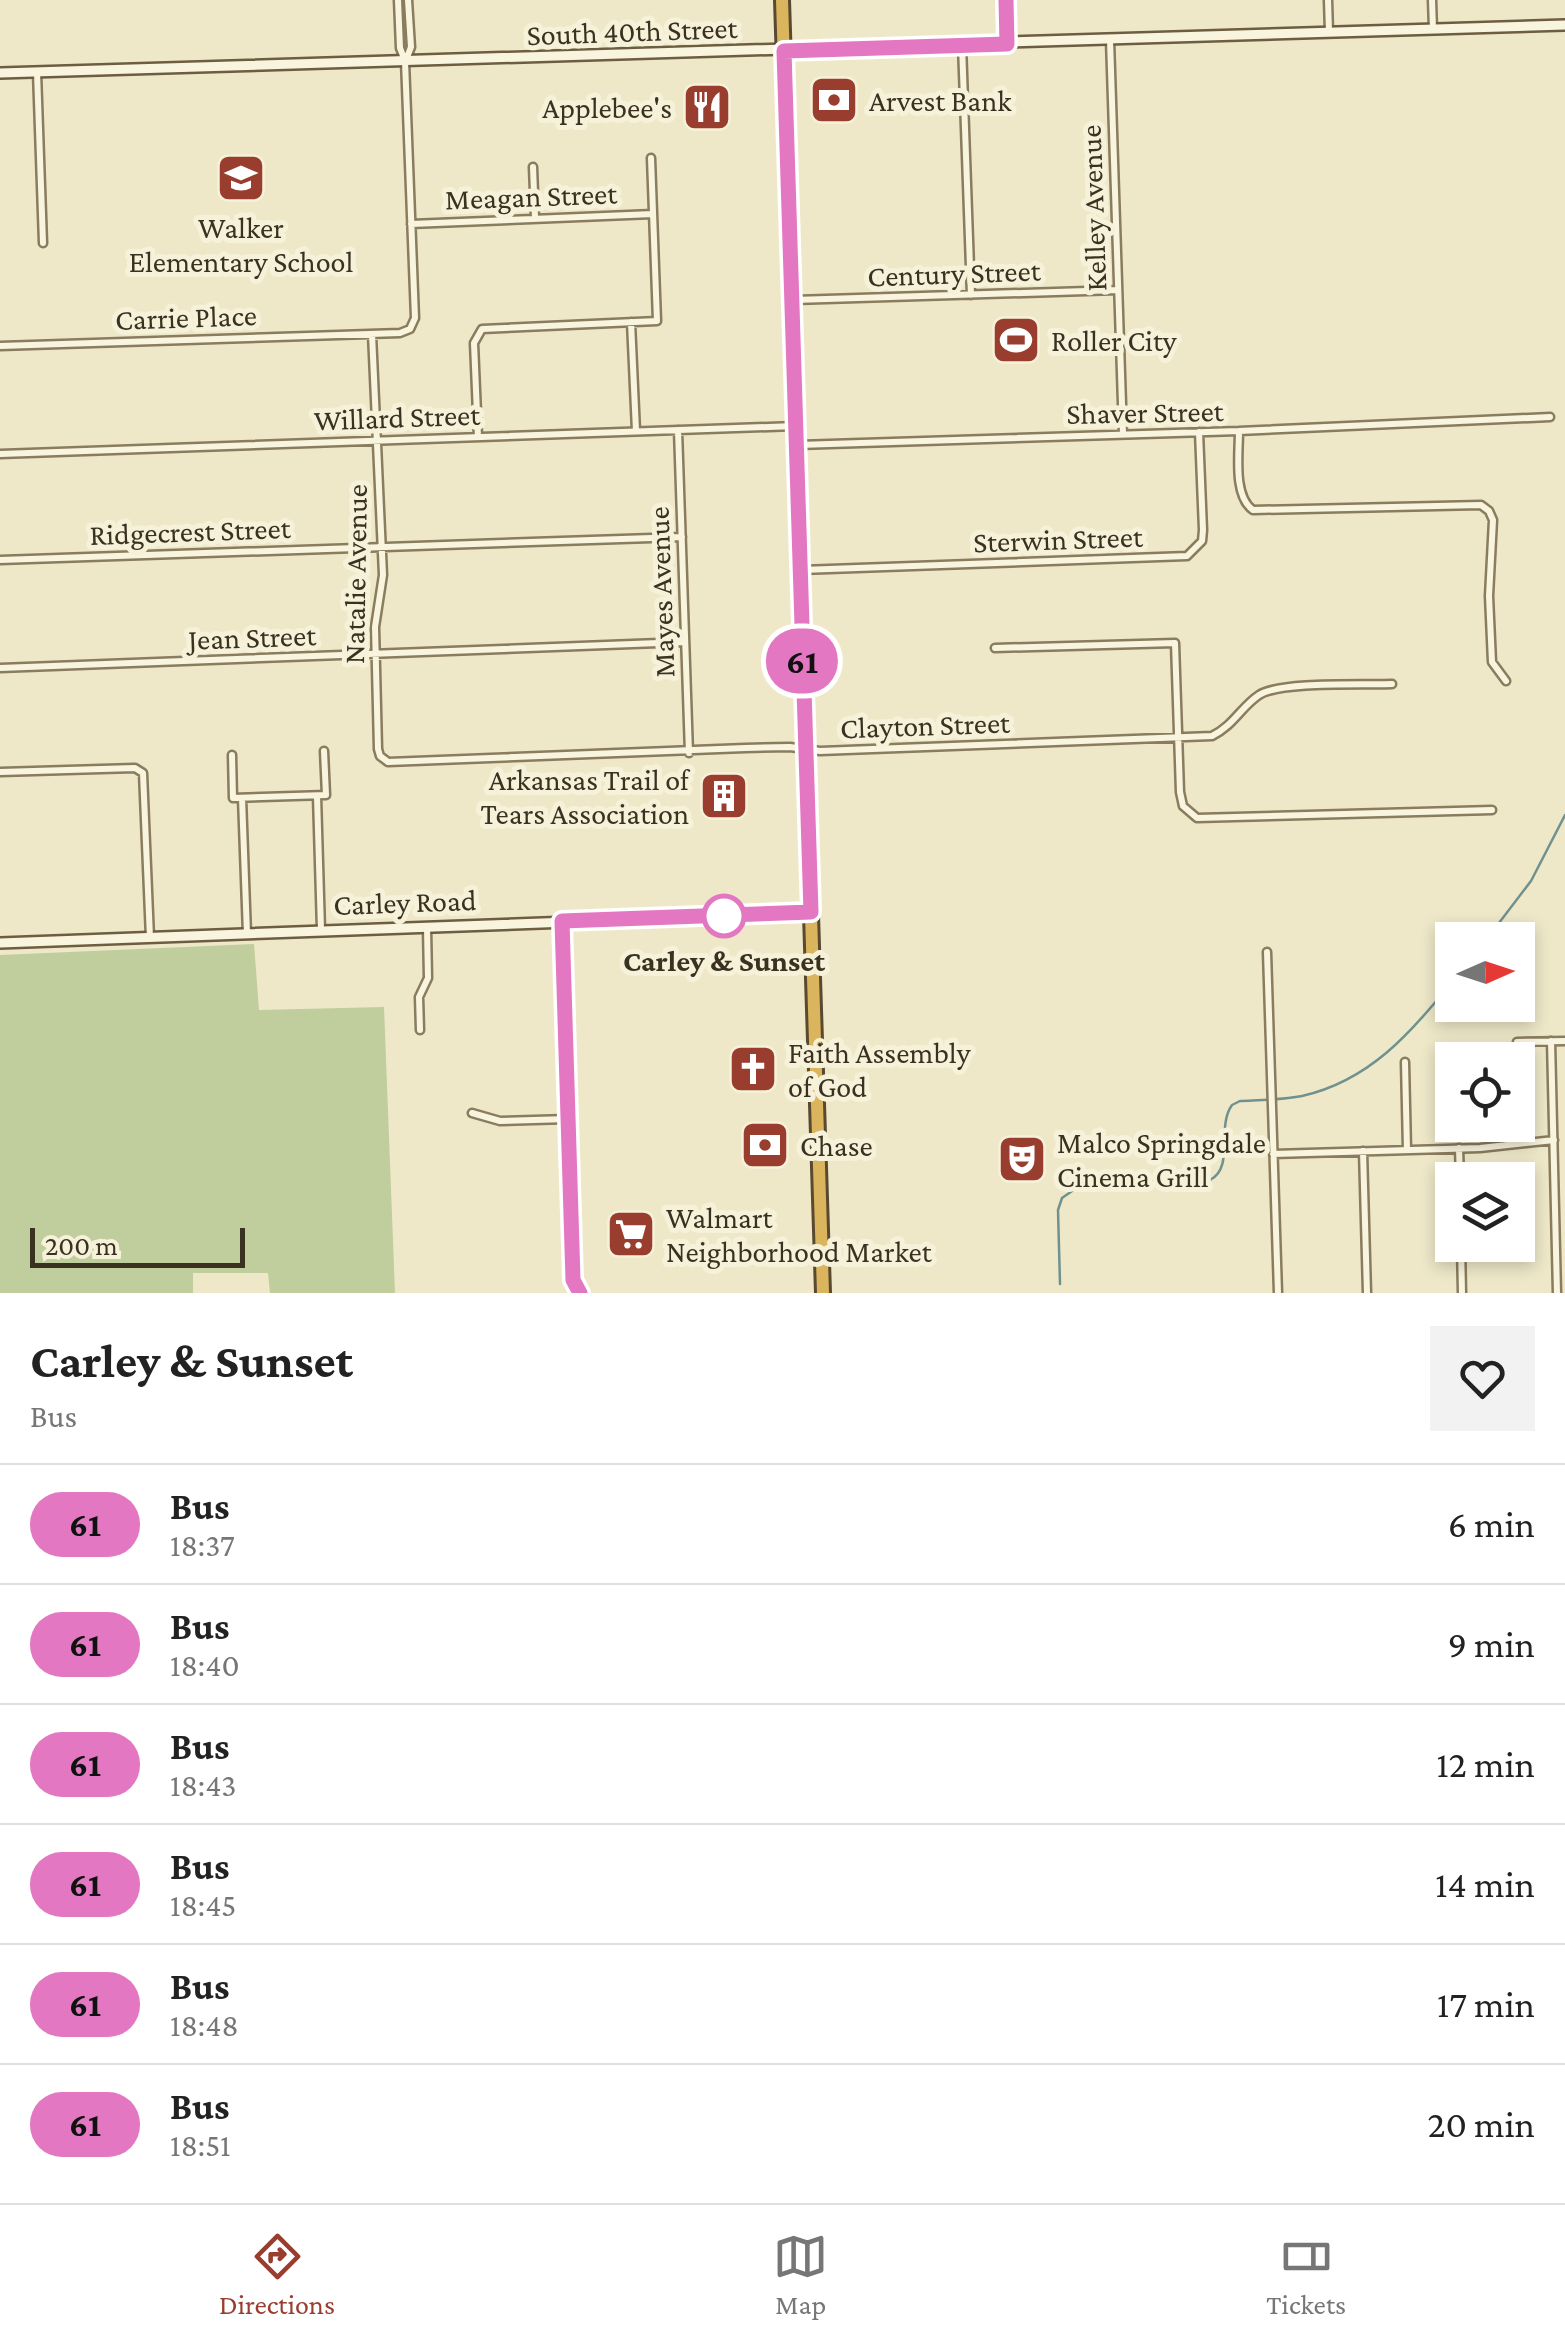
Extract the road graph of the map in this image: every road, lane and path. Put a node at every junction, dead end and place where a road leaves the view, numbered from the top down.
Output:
1 (398, 0) edge
2 (408, 0) edge
3 (782, 0) edge
4 (1328, 0) edge
5 (1432, 0) edge
6 (1565, 25) edge
7 (1433, 29) junction
8 (1329, 32) junction
9 (1110, 40) junction
10 (962, 45) junction
11 (784, 51) junction
12 (406, 62) junction
13 (38, 72) junction
14 (0, 73) edge
15 (652, 158) dead end
16 (533, 167) dead end
17 (653, 214) junction
18 (535, 218) junction
19 (411, 224) junction
20 (44, 243) dead end
21 (1118, 290) junction
22 (970, 294) junction
23 (792, 300) junction
24 (631, 322) junction
25 (372, 334) junction
26 (0, 346) edge
27 (1550, 417) dead end
28 (796, 426) junction
29 (678, 430) junction
30 (636, 431) junction
31 (1238, 431) junction
32 (1199, 432) junction
33 (1123, 434) junction
34 (478, 437) junction
35 (377, 441) junction
36 (796, 446) junction
37 (0, 454) edge
38 (682, 537) junction
39 (382, 548) junction
40 (0, 560) edge
41 (800, 570) junction
42 (685, 642) junction
43 (995, 648) dead end
44 (376, 656) junction
45 (0, 668) edge
46 (1506, 681) dead end
47 (1392, 684) dead end
48 (1178, 738) junction
49 (806, 749) junction
50 (324, 751) dead end
51 (688, 753) junction
52 (232, 755) dead end
53 (383, 760) joint
54 (0, 772) edge
55 (317, 796) junction
56 (242, 798) junction
57 (1492, 810) dead end
58 (811, 912) junction
59 (562, 921) junction
60 (427, 926) junction
61 (322, 930) junction
62 (247, 934) junction
63 (150, 938) junction
64 (0, 944) edge
65 (1267, 952) dead end
66 (420, 1030) dead end
67 (1551, 1041) junction
68 (1565, 1041) edge
69 (1517, 1042) dead end
70 (1405, 1062) dead end
71 (472, 1113) dead end
72 (568, 1118) junction
73 (1554, 1140) junction
74 (1459, 1148) junction
75 (1407, 1150) junction
76 (1362, 1151) junction
77 (1273, 1154) junction
78 (1459, 1162) edge
79 (1461, 1262) edge
80 (580, 1293) edge
81 (823, 1293) edge
82 (1278, 1293) edge
83 (1367, 1293) edge
84 (1462, 1293) edge
85 (1558, 1293) edge

1 - 12 street
2 - 12 street
3 - 11 highway
4 - 8 street
5 - 7 street
6 - 7 street, South 40th Street
7 - 8 street, South 40th Street
8 - 9 street, South 40th Street
9 - 10 street, South 40th Street
9 - 21 street, Kelley Avenue
10 - 11 street, South 40th Street
10 - 22 street
11 - 12 street, South 40th Street
11 - 23 highway
12 - 13 street, South 40th Street
12 - 19 street
13 - 14 street, South 40th Street
13 - 20 street
15 - 17 street
16 - 18 street
17 - 18 street, Meagan Street
17 - 24 street
18 - 19 street, Meagan Street
19 - 25 street
21 - 22 street, Century Street
21 - 33 street, Kelley Avenue
22 - 23 street, Century Street
23 - 28 highway
24 - 30 street
24 - 34 street
25 - 26 street, Carrie Place
25 - 35 street, Natalie Avenue
27 - 31 street
28 - 29 street, Willard Street
28 - 36 highway
29 - 30 street, Willard Street
29 - 38 street, Mayes Avenue
30 - 34 street, Willard Street
31 - 32 street, Shaver Street
31 - 46 street, Shaver Street
32 - 33 street, Shaver Street
32 - 41 street, Sterwin Street
33 - 36 street, Shaver Street
34 - 35 street, Willard Street
35 - 37 street, Willard Street
35 - 39 street, Natalie Avenue
36 - 41 highway
38 - 39 street, Ridgecrest Street
38 - 42 street, Mayes Avenue
39 - 40 street, Ridgecrest Street
39 - 44 street, Natalie Avenue
41 - 49 highway
42 - 44 street, Jean Street
42 - 51 street, Mayes Avenue
43 - 48 street
44 - 45 street, Jean Street
44 - 53 street, Natalie Avenue
47 - 48 street, Clayton Street
48 - 49 street, Clayton Street
48 - 57 street
49 - 51 street, Clayton Street
49 - 58 highway
50 - 55 street
51 - 53 street, Clayton Street
52 - 56 street
54 - 63 street
55 - 56 street
55 - 61 street
56 - 62 street
58 - 59 street, Carley Road
58 - 81 highway
59 - 60 street, Carley Road
59 - 72 street
60 - 61 street, Carley Road
60 - 66 street
61 - 62 street, Carley Road
62 - 63 street, Carley Road
63 - 64 street, Carley Road
65 - 77 street
67 - 68 street
67 - 69 street
67 - 73 street
70 - 75 street
71 - 72 street
72 - 80 street
73 - 74 street
73 - 85 street
74 - 75 street
74 - 78 street
75 - 76 street
76 - 77 street
76 - 83 street
77 - 82 street
79 - 84 street

